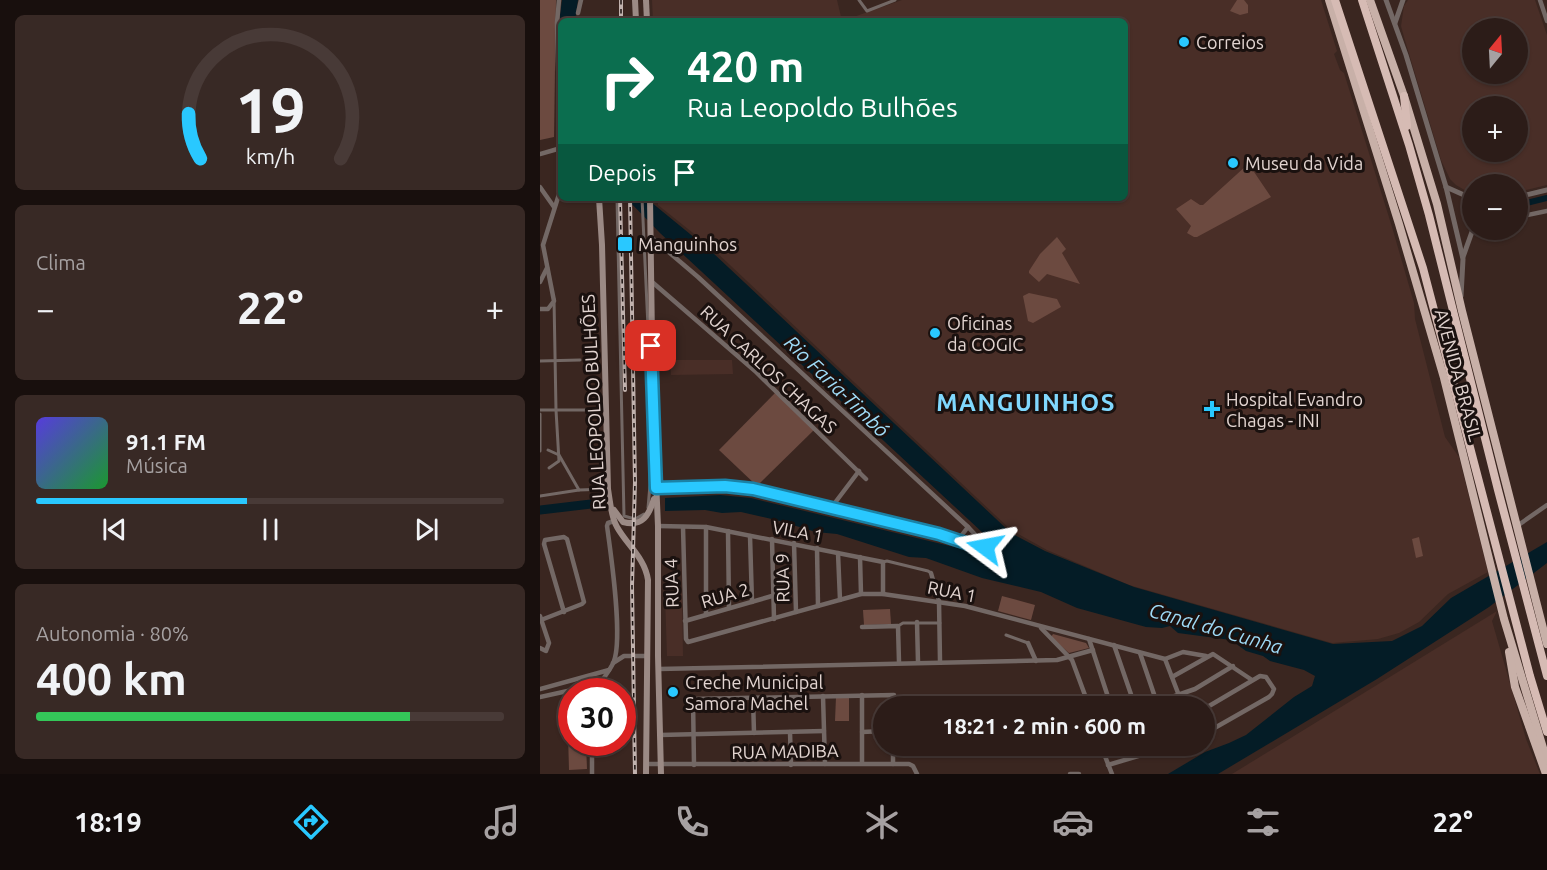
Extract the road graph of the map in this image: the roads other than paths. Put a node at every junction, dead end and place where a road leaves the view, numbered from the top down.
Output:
1 (560, 0) edge
2 (581, 0) edge
3 (635, 0) edge
4 (646, 0) edge
5 (859, 0) edge
6 (895, 0) edge
7 (1329, 0) edge
8 (1335, 0) edge
9 (1362, 0) edge
10 (1370, 0) edge
11 (1386, 0) edge
12 (1403, 0) edge
13 (1540, 0) edge
14 (578, 13) dead end
15 (636, 18) edge
16 (647, 18) edge
17 (1547, 21) edge
18 (1394, 25) junction
19 (558, 64) edge
20 (1404, 96) junction
21 (1409, 145) junction
22 (558, 149) edge
23 (540, 154) edge
24 (540, 186) edge
25 (1446, 187) junction
26 (1547, 190) edge
27 (1462, 194) edge
28 (1528, 195) edge
29 (558, 196) edge
30 (599, 201) edge
31 (617, 201) edge
32 (642, 201) edge
33 (650, 201) edge
34 (554, 207) junction
35 (1547, 211) edge
36 (1528, 215) edge
37 (651, 237) junction
38 (1469, 240) edge
39 (542, 253) edge
40 (1463, 259) junction
41 (547, 268) junction
42 (651, 281) junction
43 (540, 282) edge
44 (554, 298) junction
45 (540, 309) edge
46 (1462, 311) junction
47 (555, 360) junction
48 (580, 360) dead end
49 (540, 361) edge
50 (556, 410) junction
51 (602, 410) dead end
52 (540, 412) edge
53 (548, 450) dead end
54 (540, 451) edge
55 (558, 454) junction
56 (549, 468) dead end
57 (859, 471) junction
58 (866, 478) dead end
59 (608, 489) junction
60 (579, 490) junction
61 (656, 491) junction
62 (540, 496) edge
63 (1547, 505) edge
64 (612, 507) junction
65 (831, 508) junction
66 (614, 521) junction
67 (658, 526) junction
68 (1517, 526) junction
69 (683, 527) junction
70 (706, 527) junction
71 (968, 527) junction
72 (728, 531) junction
73 (750, 536) junction
74 (772, 539) junction
75 (1516, 539) junction
76 (957, 540) junction
77 (794, 543) junction
78 (817, 548) junction
79 (838, 553) junction
80 (860, 557) junction
81 (883, 562) junction
82 (931, 573) joint
83 (861, 594) junction
84 (883, 594) junction
85 (772, 596) junction
86 (840, 600) junction
87 (939, 601) junction
88 (752, 602) junction
89 (818, 606) junction
90 (729, 608) junction
91 (1534, 610) junction
92 (564, 612) junction
93 (796, 612) junction
94 (706, 615) junction
95 (541, 618) edge
96 (774, 619) junction
97 (1504, 619) junction
98 (685, 621) junction
99 (917, 622) junction
100 (940, 623) junction
101 (898, 626) junction
102 (1040, 626) junction
103 (862, 627) dead end
104 (1006, 635) dead end
105 (686, 639) joint
106 (1089, 639) junction
107 (1028, 643) joint
108 (1547, 644) edge
109 (1114, 645) junction
110 (540, 648) edge
111 (1093, 650) junction
112 (1140, 652) junction
113 (646, 656) junction
114 (1206, 656) junction
115 (1070, 658) junction
116 (1165, 659) junction
117 (1036, 660) junction
118 (940, 661) junction
119 (899, 662) junction
120 (918, 662) junction
121 (613, 663) junction
122 (1233, 666) junction
123 (659, 669) junction
124 (609, 670) junction
125 (1547, 676) edge
126 (1172, 677) junction
127 (602, 678) edge
128 (1252, 680) junction
129 (540, 689) edge
130 (558, 693) edge
131 (862, 695) junction
132 (823, 696) junction
133 (894, 696) edge
134 (1085, 696) edge
135 (1108, 696) edge
136 (1132, 696) edge
137 (1155, 696) edge
138 (1179, 696) joint
139 (540, 697) edge
140 (753, 698) junction
141 (1215, 702) edge
142 (1215, 728) edge
143 (824, 731) junction
144 (790, 732) junction
145 (862, 732) junction
146 (873, 732) edge
147 (1547, 732) edge
148 (754, 733) junction
149 (694, 734) junction
150 (660, 735) junction
151 (591, 756) edge
152 (893, 756) edge
153 (1105, 756) edge
154 (1138, 756) edge
155 (1547, 761) edge
156 (862, 763) junction
157 (646, 764) junction
158 (825, 764) junction
159 (893, 764) junction
160 (661, 765) junction
161 (694, 765) junction
162 (791, 765) junction
163 (1108, 765) junction
164 (592, 774) edge
165 (646, 774) edge
166 (661, 774) edge
167 (917, 774) edge
168 (1070, 774) edge
169 (1079, 774) edge
170 (1112, 774) edge
171 (1546, 774) edge

1 - 19 street
2 - 14 street
3 - 15 main road
4 - 16 main road
5 - 6 street
7 - 97 highway, AVENIDA BRASIL
8 - 147 highway, AVENIDA BRASIL
9 - 21 highway, AVENIDA BRASIL
10 - 20 highway, AVENIDA BRASIL
11 - 18 street
12 - 18 street
13 - 17 street
18 - 25 street
20 - 21 highway
20 - 46 highway, AVENIDA BRASIL
21 - 75 highway, AVENIDA BRASIL
22 - 23 street
24 - 34 street
25 - 27 street
25 - 40 street
26 - 28 street
29 - 34 street
30 - 59 main road, RUA LEOPOLDO BULHÕES
31 - 32 street
33 - 37 main road
34 - 39 street
35 - 36 street
37 - 42 main road
37 - 71 street
38 - 40 street
39 - 41 street
40 - 46 street
41 - 43 street
41 - 44 street
42 - 57 street, RUA CARLOS CHAGAS
42 - 61 main road
44 - 45 street
44 - 47 street
46 - 68 highway, AVENIDA BRASIL
47 - 48 street
47 - 49 street
47 - 50 street
50 - 51 street
50 - 52 street
50 - 55 street
52 - 54 street
53 - 55 street
55 - 56 street
55 - 60 street
57 - 58 street, RUA CARLOS CHAGAS
57 - 65 street
59 - 60 street
59 - 64 main road, RUA LEOPOLDO BULHÕES
60 - 62 street
61 - 64 main road
61 - 65 street
61 - 67 main road
63 - 68 street
64 - 66 main road, RUA LEOPOLDO BULHÕES
65 - 76 street
66 - 113 main road, RUA LEOPOLDO BULHÕES
66 - 121 street
67 - 69 street, VILA 1
67 - 123 main road
68 - 75 highway, AVENIDA BRASIL
69 - 70 street, VILA 1
69 - 98 street, RUA 4
70 - 72 street, VILA 1
70 - 94 street
71 - 76 street
71 - 76 street
72 - 73 street, VILA 1
72 - 90 street
73 - 74 street, VILA 1
73 - 88 street
74 - 77 street, VILA 1
74 - 85 street
75 - 91 highway, AVENIDA BRASIL
77 - 78 street, VILA 1
77 - 93 street, RUA 9
78 - 79 street, VILA 1
78 - 89 street
79 - 80 street, VILA 1
79 - 86 street
80 - 81 street, VILA 1
80 - 83 street
81 - 82 street, VILA 1
81 - 84 street
82 - 87 street
83 - 84 street, RUA 1
83 - 86 street, RUA 1
84 - 87 street, RUA 1
85 - 88 street, RUA 2
85 - 96 street
86 - 89 street, RUA 1
87 - 100 street
87 - 102 street, RUA 1
88 - 90 street, RUA 2
89 - 93 street, RUA 1
90 - 94 street, RUA 2
91 - 108 highway, AVENIDA BRASIL
91 - 125 highway, AVENIDA BRASIL
92 - 92 street
92 - 95 street
93 - 96 street, RUA 1
94 - 98 street, RUA 2
95 - 110 street
96 - 105 street, RUA 1
97 - 155 highway, AVENIDA BRASIL
97 - 171 highway
98 - 105 street, RUA 4
99 - 100 street
99 - 101 street
99 - 120 street
100 - 118 street
101 - 103 street
101 - 119 street
102 - 106 street, RUA 1
102 - 115 street
104 - 107 street
106 - 109 street, RUA 1
106 - 111 street
107 - 117 street
109 - 112 street, RUA 1
109 - 136 street
111 - 115 street
111 - 135 street
112 - 116 street, RUA 1
112 - 137 street
113 - 121 street
113 - 157 main road, RUA LEOPOLDO BULHÕES
114 - 116 street
114 - 122 street
114 - 126 street
115 - 117 street
115 - 134 street
116 - 126 street
117 - 118 street
118 - 120 street
119 - 120 street
119 - 123 street
121 - 124 street
122 - 128 street
122 - 138 street
123 - 150 main road
124 - 127 street
124 - 129 street
126 - 138 street
128 - 141 street
128 - 142 street
130 - 139 street
131 - 132 street
131 - 133 street
131 - 145 street
132 - 140 street
132 - 143 street
140 - 148 street
140 - 149 street
143 - 144 street
143 - 158 street
144 - 148 street
144 - 162 street
145 - 146 street
145 - 156 street
148 - 149 street
149 - 150 street
149 - 161 street
150 - 160 main road
151 - 164 street
152 - 159 street
153 - 163 street
154 - 163 street
156 - 158 street, RUA MADIBA
156 - 159 street, RUA MADIBA
157 - 160 street, RUA MADIBA
157 - 165 main road, RUA LEOPOLDO BULHÕES
158 - 162 street, RUA MADIBA
159 - 167 street, RUA MADIBA
160 - 161 street, RUA MADIBA
160 - 166 main road
161 - 162 street, RUA MADIBA
163 - 170 street
168 - 169 street

